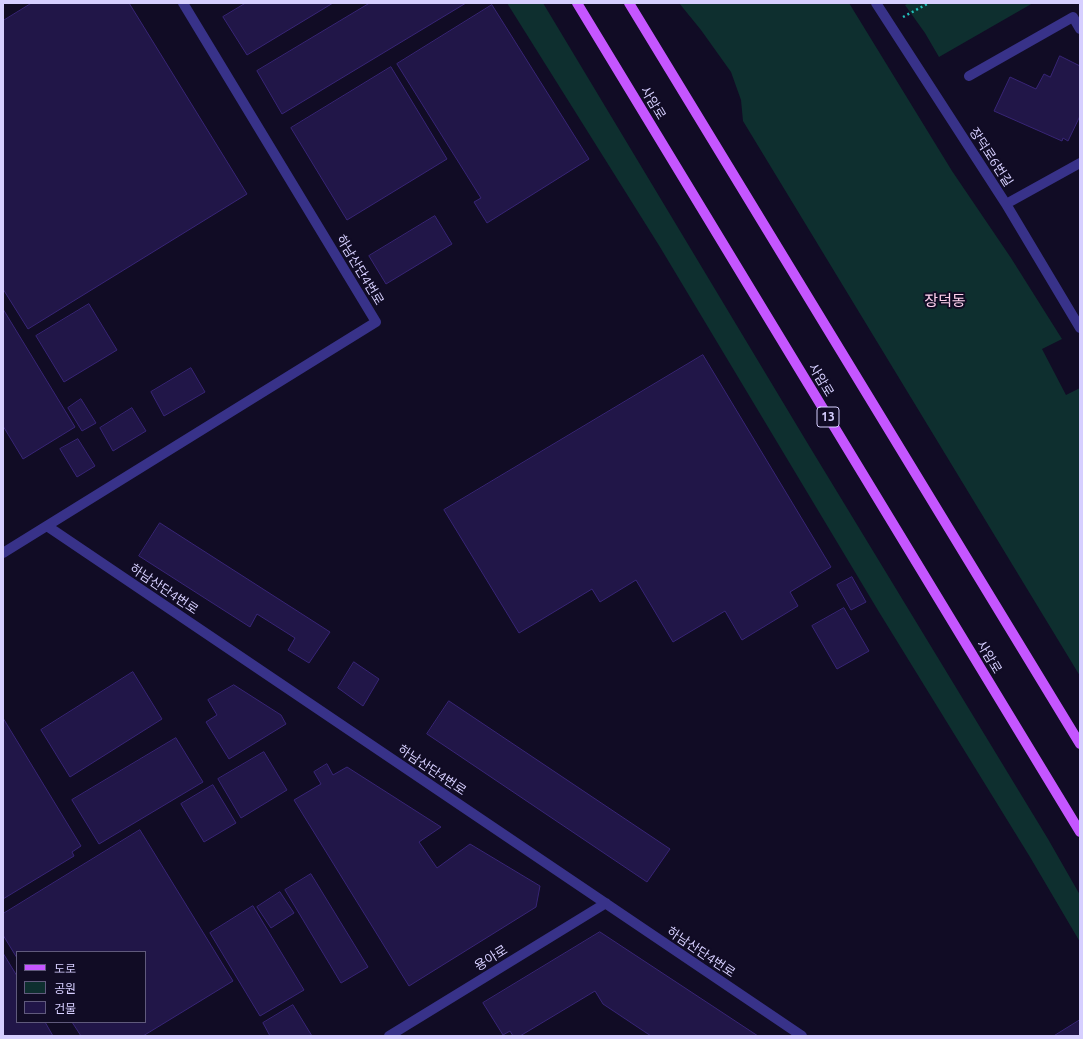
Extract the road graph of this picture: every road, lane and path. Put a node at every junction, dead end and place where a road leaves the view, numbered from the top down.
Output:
1 (183, 3) edge
2 (577, 3) edge
3 (629, 3) edge
4 (876, 3) edge
5 (929, 3) edge
6 (1076, 15) edge
7 (890, 25) junction
8 (1080, 29) edge
9 (969, 76) dead end
10 (1080, 162) edge
11 (1006, 204) junction
12 (1080, 328) edge
13 (47, 526) junction
14 (3, 553) edge
15 (1080, 744) edge
16 (1080, 832) edge
17 (606, 903) junction
18 (389, 1036) edge
19 (802, 1036) edge

1 - 13 street, 하남산단4번로
2 - 16 main road, 사암로 / 13
3 - 15 main road
4 - 7 street, 장덕로6번길
5 - 7 path
6 - 8 street
6 - 9 street
7 - 11 street, 장덕로6번길
10 - 11 street
11 - 12 street, 장덕로6번길
13 - 14 street, 하남산단4번로
13 - 17 street, 하남산단4번로
17 - 18 street, 용아로
17 - 19 street, 하남산단4번로

